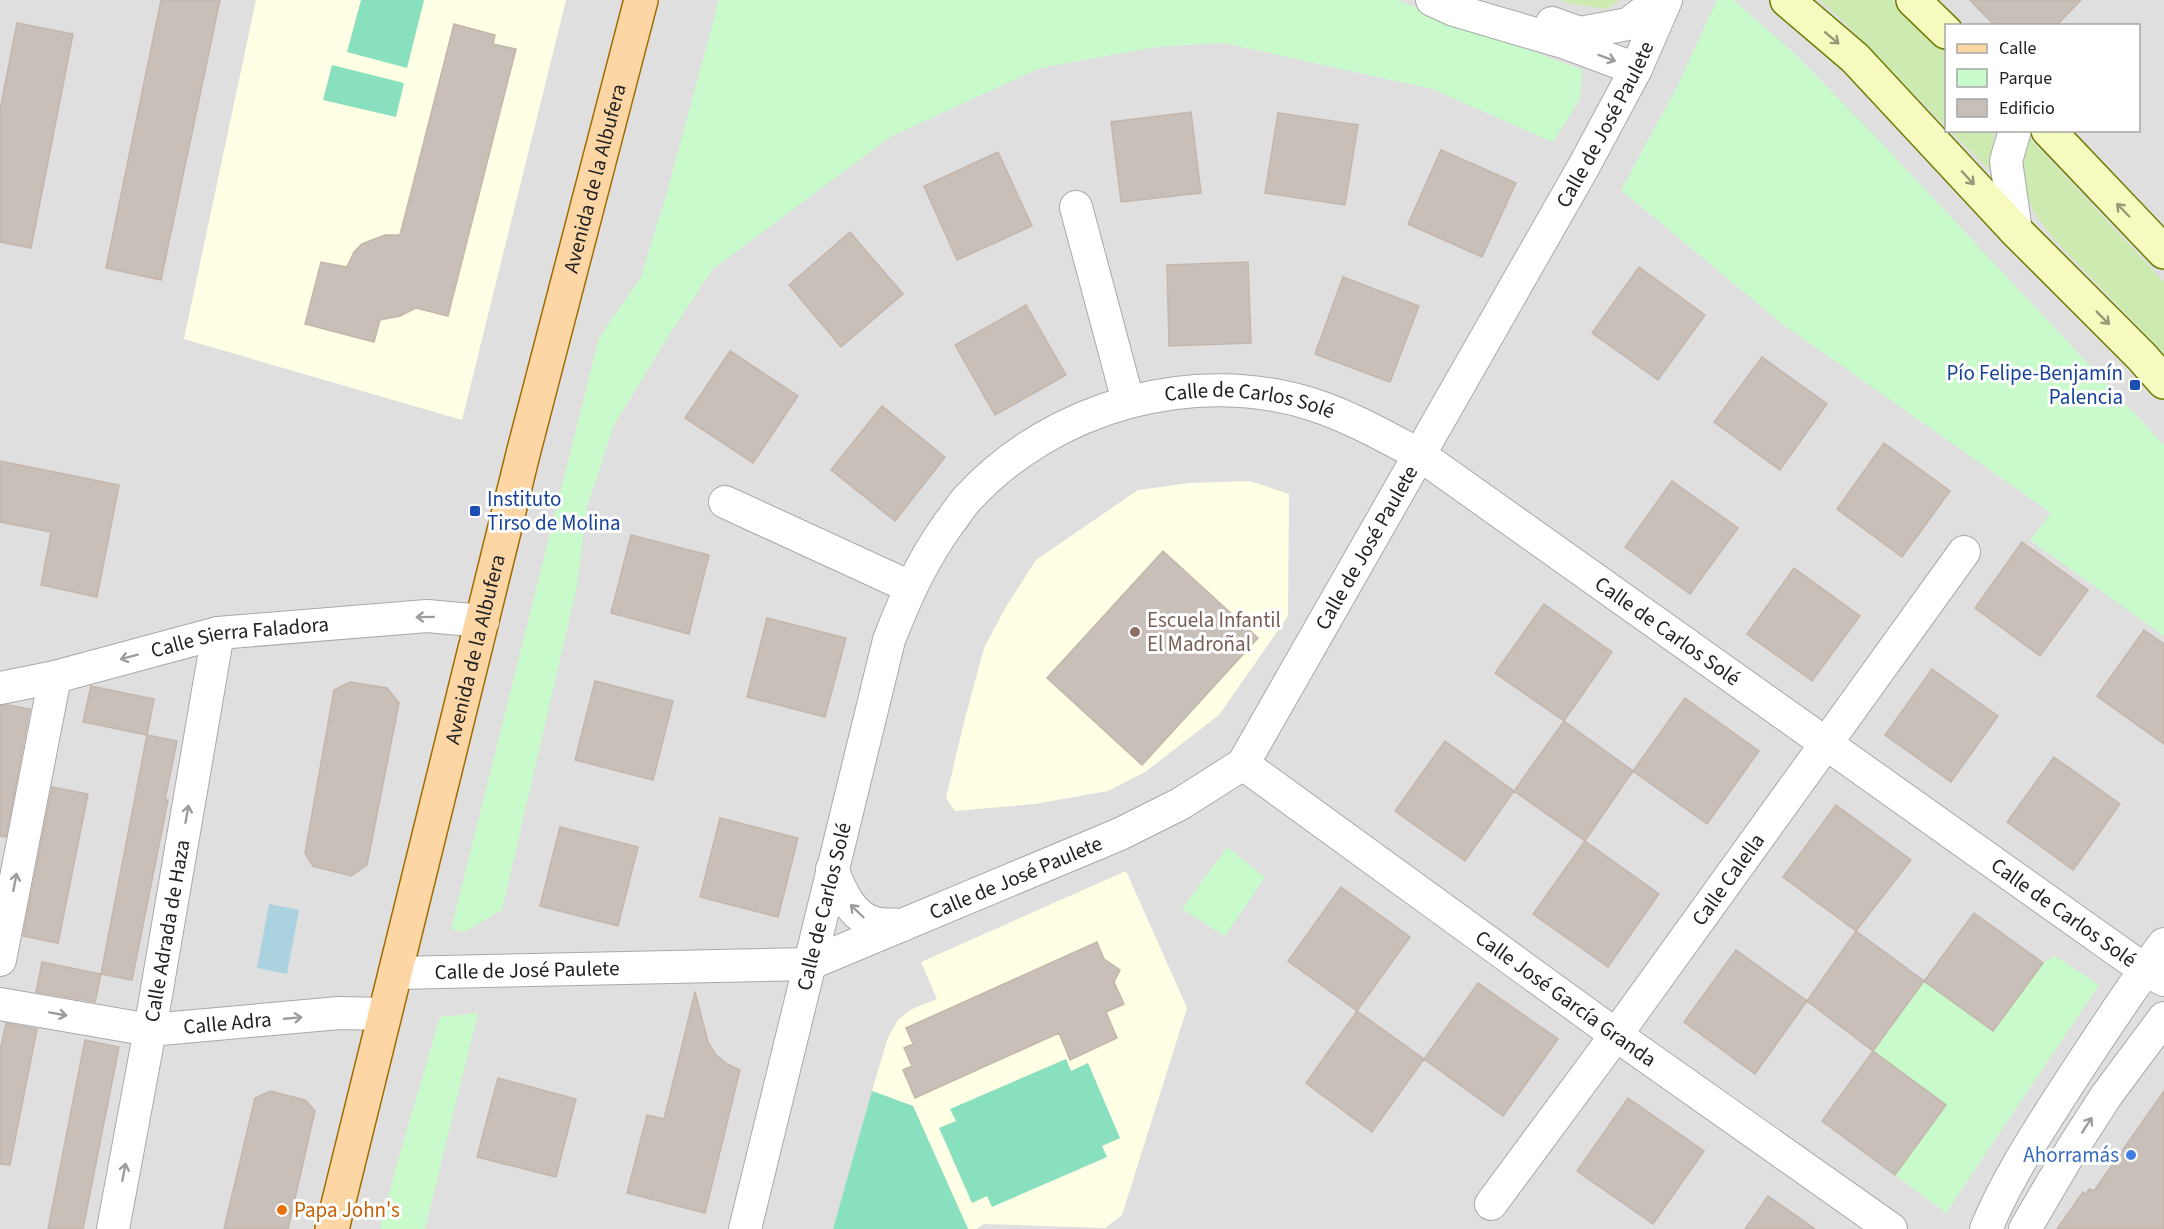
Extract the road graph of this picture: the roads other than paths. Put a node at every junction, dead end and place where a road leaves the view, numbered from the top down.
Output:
1 (1432, 0) edge
2 (1487, 0) edge
3 (1660, 0) edge
4 (1666, 0) edge
5 (1787, 0) edge
6 (1914, 0) edge
7 (641, 1) edge
8 (1945, 30) edge
9 (1636, 69) junction
10 (2014, 132) edge
11 (2050, 132) edge
12 (1076, 207) dead end
13 (2016, 231) junction
14 (2164, 252) edge
15 (2164, 382) edge
16 (1128, 401) junction
17 (1420, 455) junction
18 (725, 502) dead end
19 (1964, 552) dead end
20 (910, 587) junction
21 (483, 621) junction
22 (218, 633) junction
23 (55, 677) junction
24 (0, 688) edge
25 (1826, 744) junction
26 (1243, 764) junction
27 (832, 869) junction
28 (903, 925) junction
29 (2164, 944) edge
30 (0, 960) edge
31 (809, 964) junction
32 (395, 973) junction
33 (2154, 975) edge
34 (0, 1004) edge
35 (385, 1014) junction
36 (2164, 1018) edge
37 (150, 1030) junction
38 (1616, 1035) junction
39 (1491, 1204) dead end
40 (113, 1229) edge
41 (332, 1229) edge
42 (745, 1229) edge
43 (1891, 1229) edge
44 (1986, 1229) edge
45 (2025, 1229) edge

1 -> 9 street
2 - 3 street
4 - 9 street, Calle de José Paulete
5 -> 13 street
6 - 8 street
7 - 21 main road, Avenida de la Albufera
9 - 17 street, Calle de José Paulete
10 - 13 street
14 -> 11 street
12 - 16 street
13 -> 15 street
16 - 17 street, Calle de Carlos Solé
16 - 20 street, Calle de Carlos Solé
17 - 25 street, Calle de Carlos Solé
17 - 26 street, Calle de José Paulete
18 - 20 street
19 - 25 street, Calle Calella
20 - 27 street, Calle de Carlos Solé
21 -> 22 street, Calle Sierra Faladora
21 - 32 main road, Avenida de la Albufera
22 -> 23 street, Calle Sierra Faladora
37 -> 22 street, Calle Adrada de Haza
23 - 24 street, Calle Sierra Faladora
30 -> 23 street
25 - 33 street, Calle de Carlos Solé
25 - 38 street, Calle Calella
26 - 28 street, Calle de José Paulete
26 - 38 street, Calle José García Granda
28 -> 27 street, Calle de José Paulete
27 - 31 street, Calle de Carlos Solé
28 - 31 street, Calle de José Paulete
29 - 33 street
31 - 32 street, Calle de José Paulete
31 - 42 street, Calle de Carlos Solé
32 - 35 main road, Avenida de la Albufera
33 - 44 street
34 -> 37 street, Calle Adra
37 -> 35 street, Calle Adra
35 - 41 main road, Avenida de la Albufera
45 -> 36 street
40 -> 37 street, Calle Adrada de Haza
38 - 39 street, Calle Calella
38 - 43 street, Calle José García Granda

